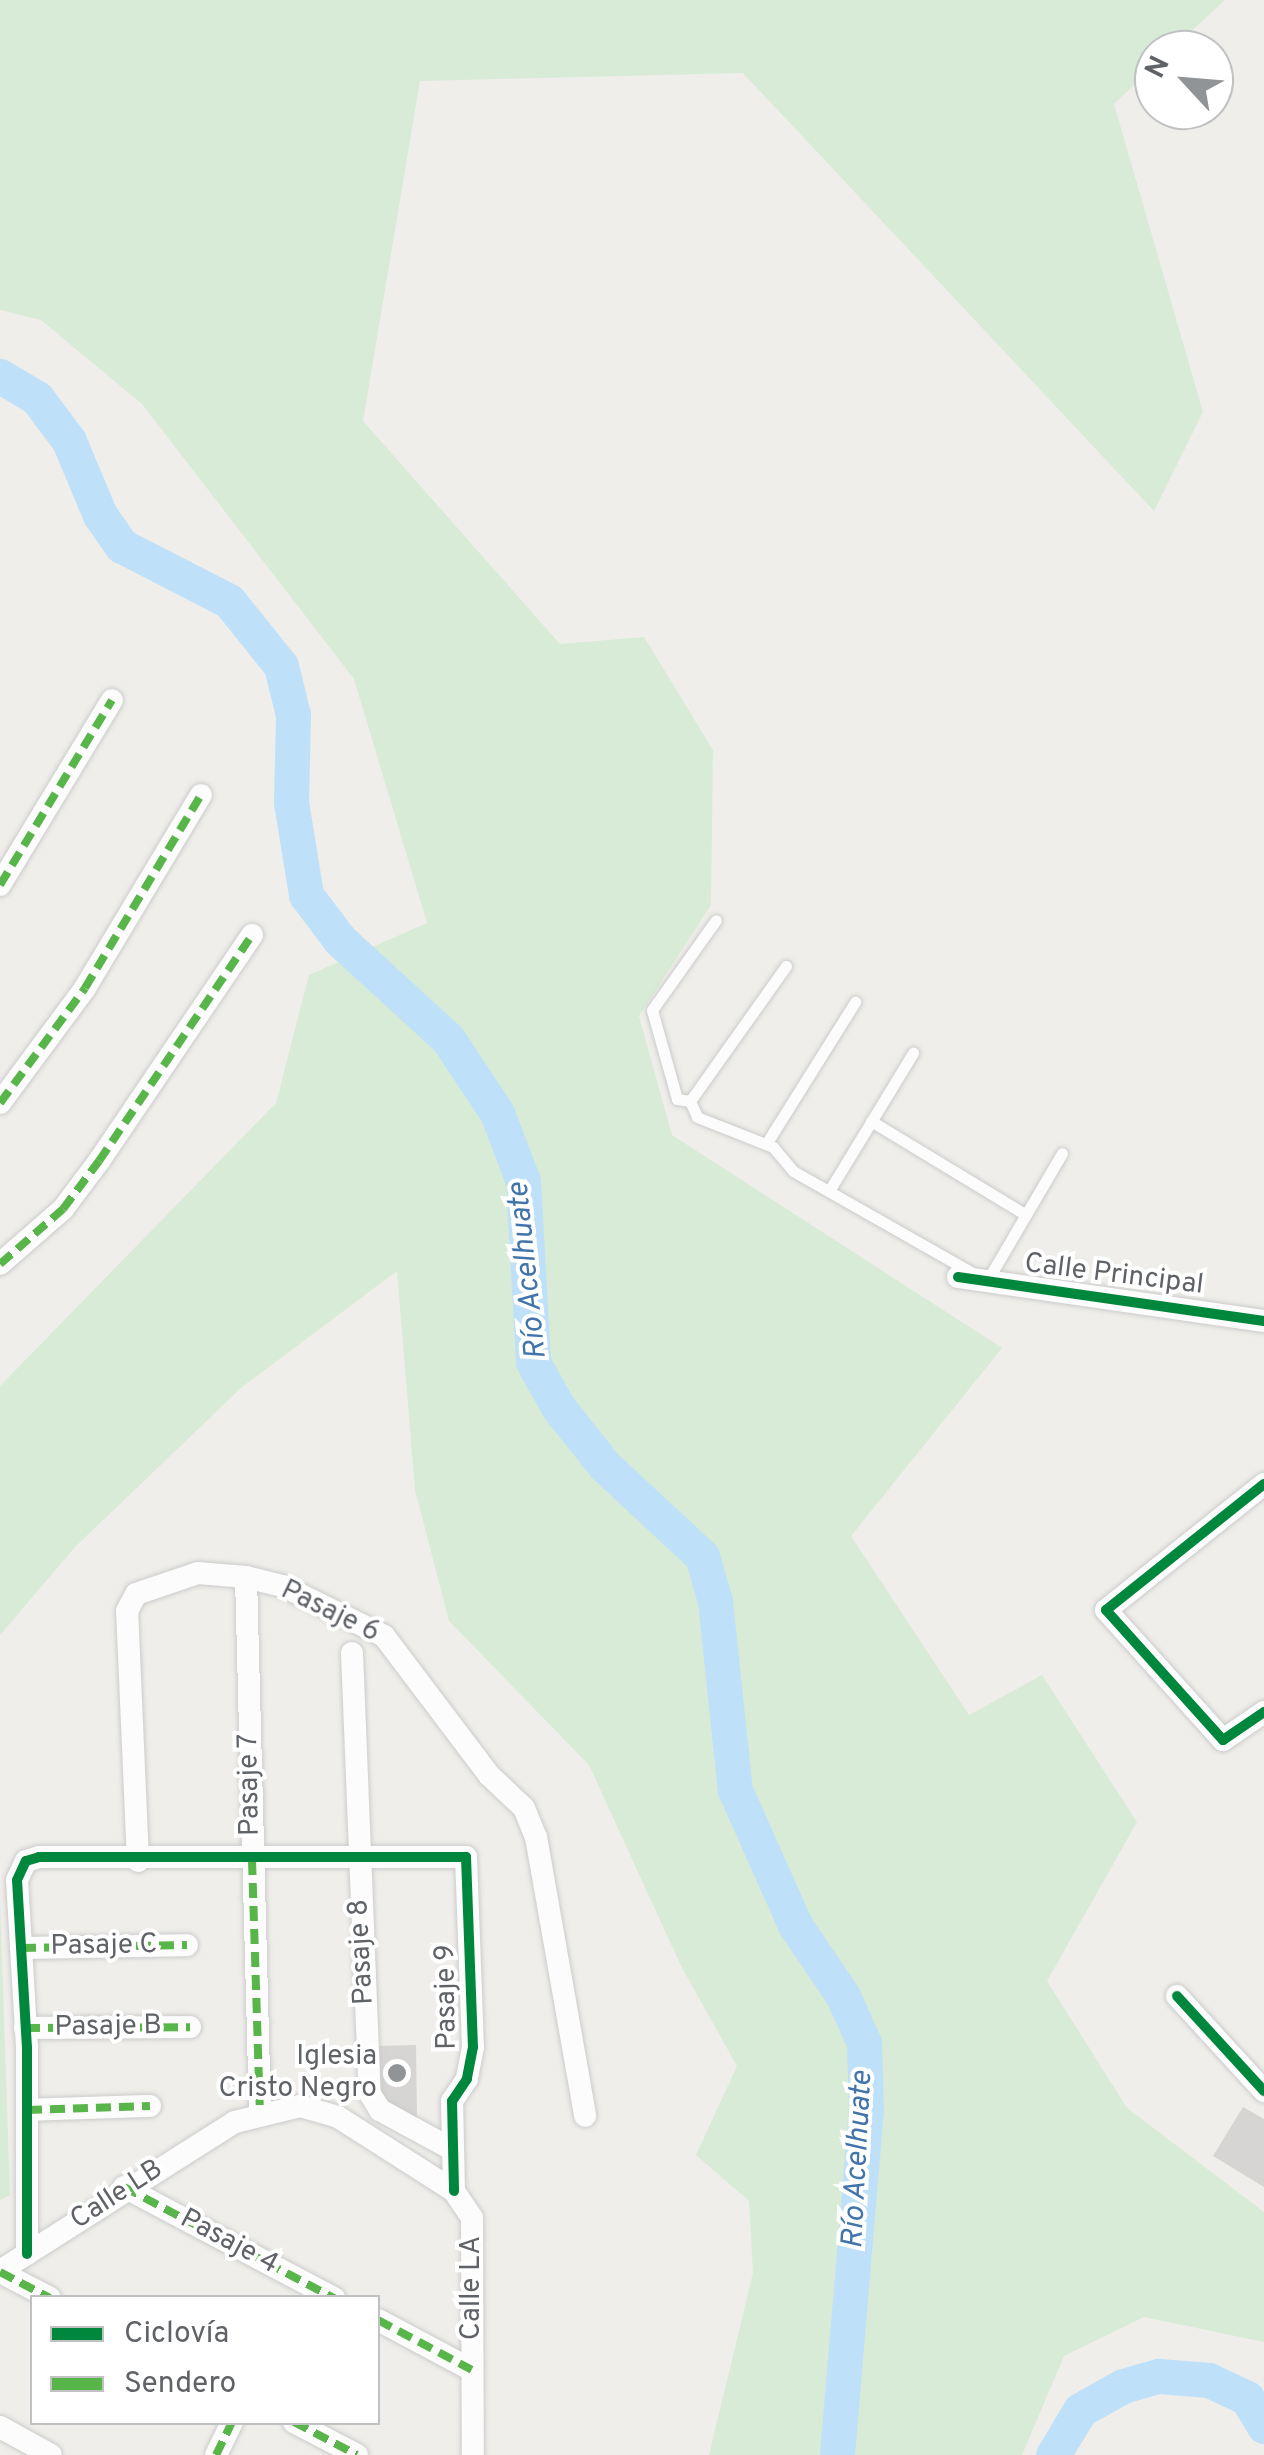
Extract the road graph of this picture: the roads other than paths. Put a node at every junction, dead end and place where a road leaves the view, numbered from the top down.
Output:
1 (112, 700) dead end
2 (201, 795) dead end
3 (0, 884) edge
4 (716, 920) dead end
5 (252, 935) dead end
6 (786, 966) dead end
7 (855, 1002) dead end
8 (912, 1053) dead end
9 (690, 1101) junction
10 (0, 1103) edge
11 (871, 1122) junction
12 (766, 1144) junction
13 (1062, 1153) dead end
14 (829, 1191) junction
15 (1026, 1215) junction
16 (0, 1264) edge
17 (958, 1278) dead end
18 (986, 1281) junction
19 (1264, 1321) edge
20 (1264, 1484) edge
21 (246, 1578) junction
22 (352, 1653) dead end
23 (1264, 1712) edge
24 (252, 1860) junction
25 (356, 1860) junction
26 (138, 1861) junction
27 (187, 1945) dead end
28 (21, 1948) junction
29 (1176, 1996) dead end
30 (190, 2026) dead end
31 (26, 2028) junction
32 (1264, 2091) edge
33 (150, 2106) dead end
34 (27, 2110) junction
35 (260, 2112) junction
36 (585, 2116) dead end
37 (448, 2147) junction
38 (124, 2187) junction
39 (454, 2191) junction
40 (27, 2254) junction
41 (0, 2271) edge
42 (44, 2295) edge
43 (328, 2295) edge
44 (380, 2321) edge
45 (472, 2370) junction
46 (231, 2425) edge
47 (300, 2425) edge
48 (0, 2427) edge
49 (51, 2455) edge
50 (216, 2455) edge
51 (357, 2455) edge
52 (473, 2455) edge

1 - 3 street
2 - 10 street
4 - 9 lane
5 - 16 street
6 - 9 lane
7 - 12 lane
8 - 11 lane
9 - 12 lane
11 - 14 lane
11 - 15 lane
12 - 14 lane
13 - 15 lane
14 - 18 lane
15 - 18 lane
17 - 18 street, Calle Principal
18 - 19 street, Calle Principal
20 - 23 street
21 - 24 street, Pasaje 7
21 - 26 street, Pasaje 6
21 - 36 street, Pasaje 6
22 - 25 street, Pasaje 8
24 - 25 street
24 - 26 street
24 - 35 street, Pasaje 7
25 - 37 street, Pasaje 8
25 - 37 street, Pasaje 9
26 - 28 street
27 - 28 street, Pasaje C
28 - 31 street
29 - 32 street
30 - 31 street, Pasaje B
31 - 34 street
33 - 34 street
34 - 40 street
35 - 38 street, Calle LB
35 - 39 street
37 - 39 street, Pasaje 9
38 - 40 street, Calle LB
38 - 43 street, Pasaje 4
39 - 45 street, Calle LA
40 - 41 street, Calle LB
41 - 42 street
44 - 45 street
45 - 52 street, Calle LA
46 - 50 street
47 - 51 street
48 - 49 street

